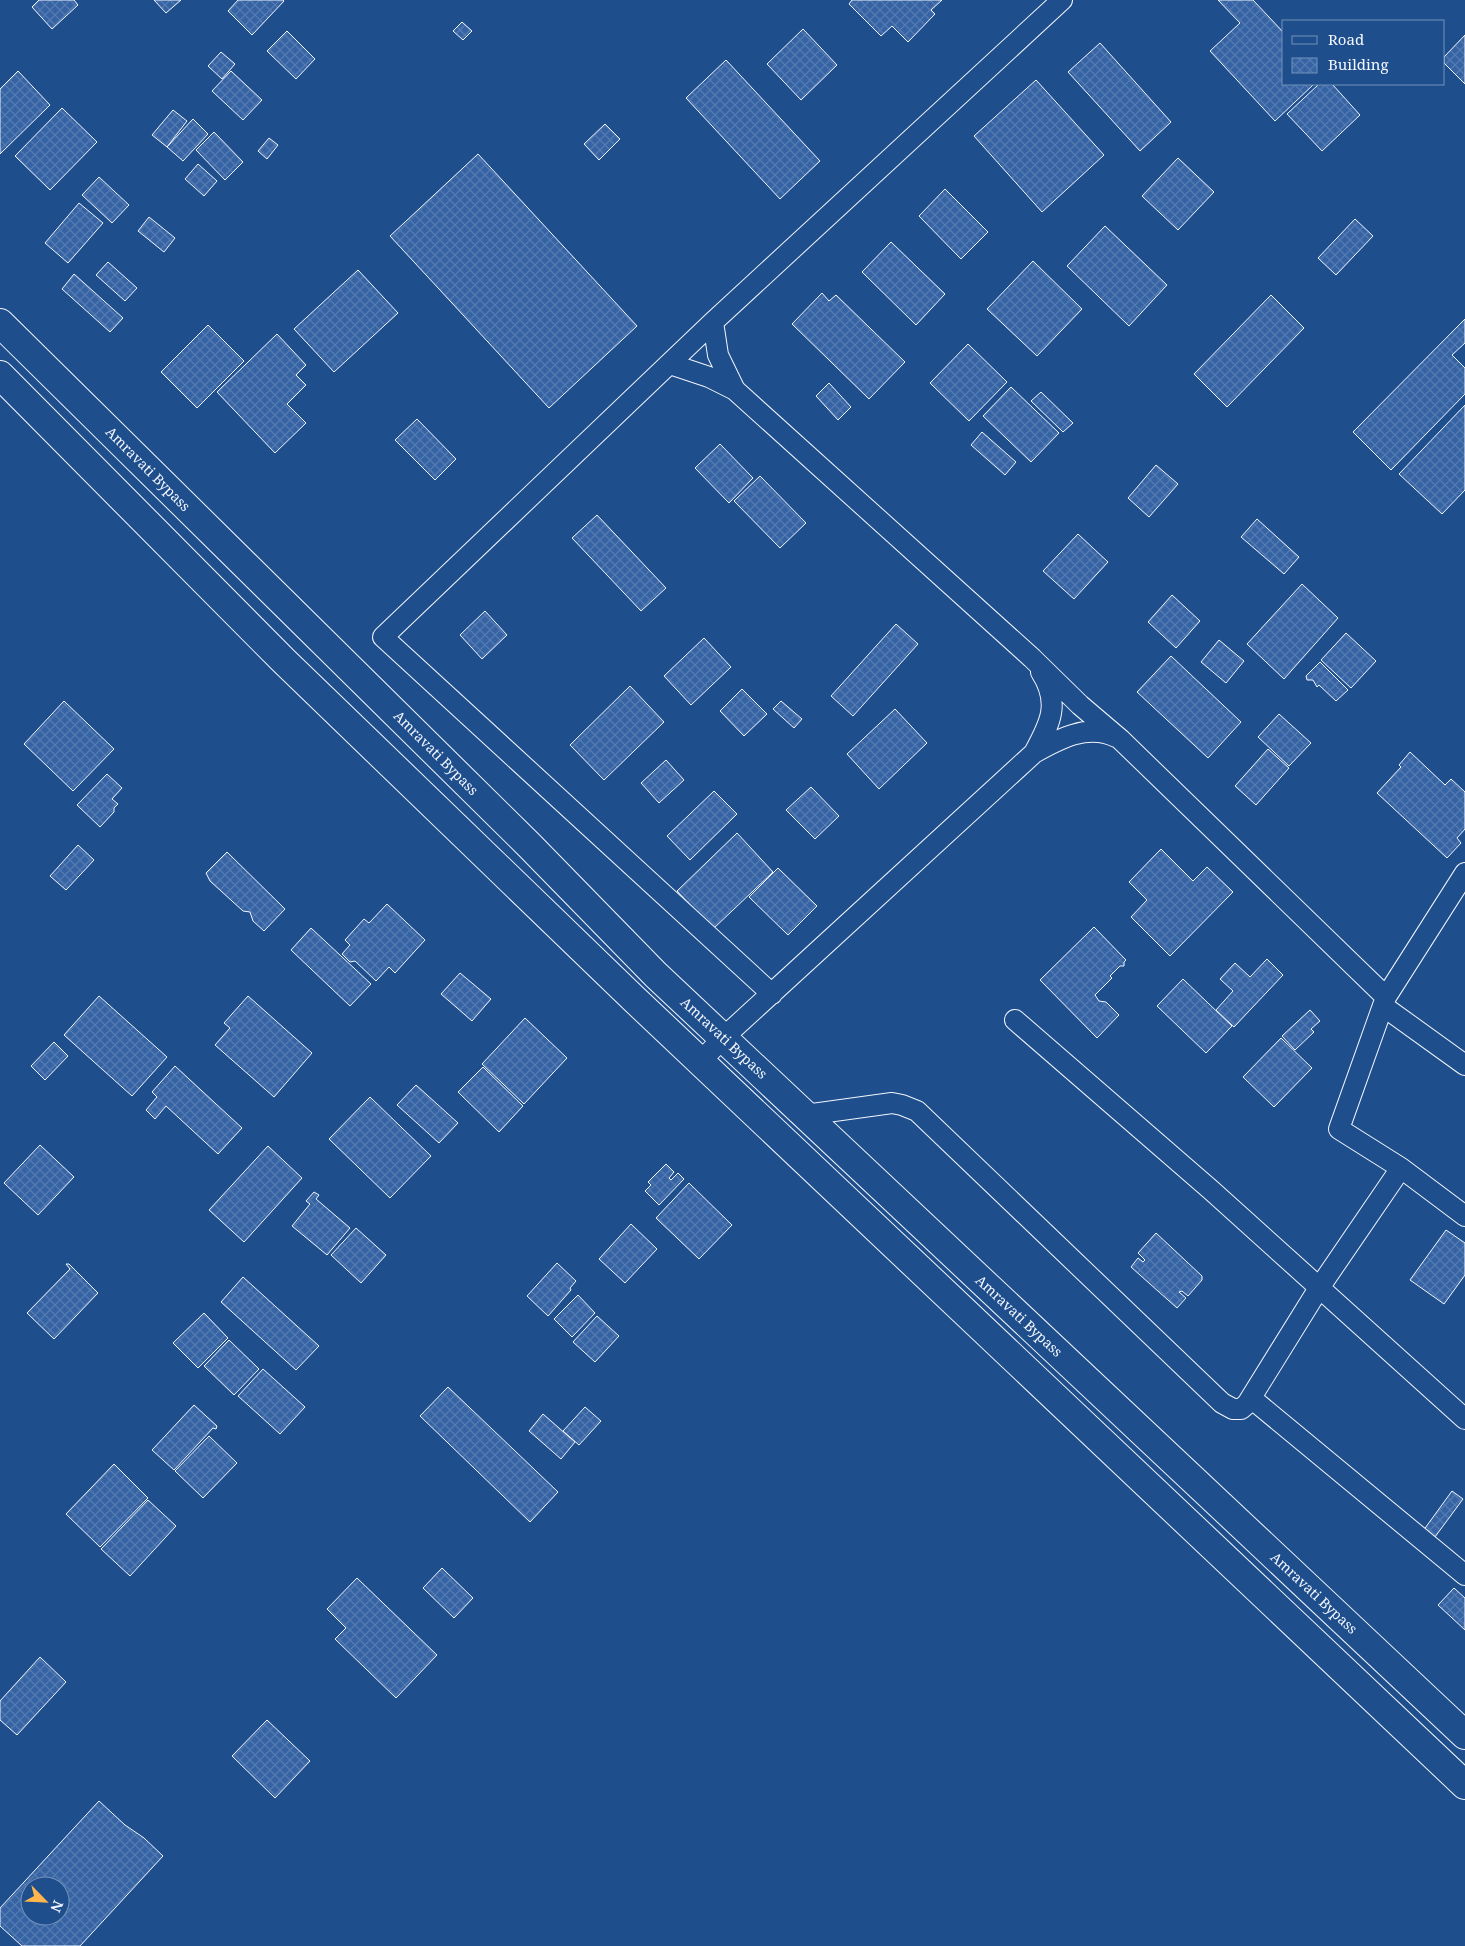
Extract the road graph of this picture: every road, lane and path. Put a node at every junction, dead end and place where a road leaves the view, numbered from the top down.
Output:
1 (1062, 0) edge
2 (713, 322) junction
3 (0, 323) edge
4 (670, 364) junction
5 (0, 375) edge
6 (735, 390) junction
7 (1032, 658) junction
8 (1120, 739) junction
9 (1034, 753) junction
10 (1465, 873) edge
11 (772, 994) junction
12 (1385, 1002) junction
13 (1014, 1020) dead end
14 (724, 1038) junction
15 (700, 1062) junction
16 (1465, 1064) edge
17 (805, 1115) junction
18 (1401, 1168) junction
19 (1465, 1216) edge
20 (1319, 1288) junction
21 (1252, 1398) junction
22 (1465, 1419) edge
23 (1465, 1575) edge
24 (1465, 1735) edge
25 (1465, 1785) edge

1 - 2 street
2 - 4 street
2 - 6 street
3 - 14 highway, Amravati Bypass
4 - 6 street
4 - 11 street
5 - 15 highway
6 - 7 street
7 - 8 street
7 - 9 street
8 - 9 street
8 - 12 street
9 - 11 street
10 - 12 street
11 - 14 street
12 - 16 street
12 - 18 street
13 - 20 street
14 - 15 street
14 - 17 highway, Amravati Bypass
15 - 25 highway
17 - 21 street
17 - 24 highway, Amravati Bypass
18 - 19 street
18 - 20 street
20 - 21 street
20 - 22 street
21 - 23 street

